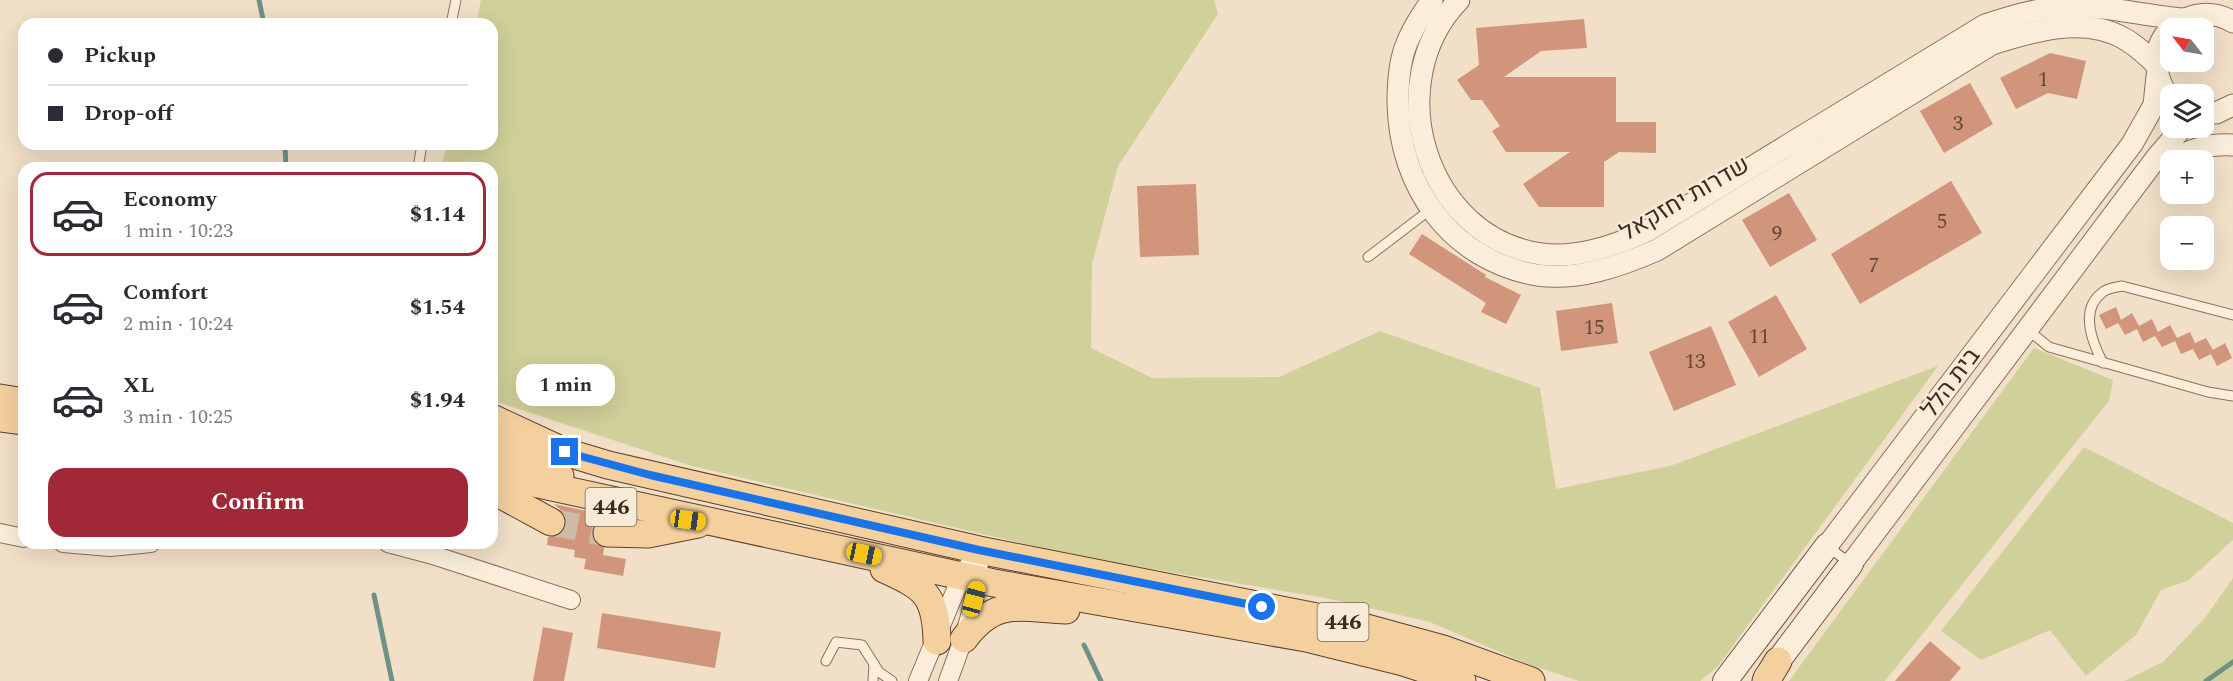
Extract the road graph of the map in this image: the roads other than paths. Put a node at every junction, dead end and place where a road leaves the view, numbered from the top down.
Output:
1 (456, 0) edge
2 (1432, 0) edge
3 (1459, 0) edge
4 (2229, 13) edge
5 (452, 18) edge
6 (2196, 18) edge
7 (2160, 23) edge
8 (2160, 49) edge
9 (2157, 70) junction
10 (2163, 84) edge
11 (1828, 131) junction
12 (2174, 138) edge
13 (2233, 145) edge
14 (2192, 150) edge
15 (2160, 169) edge
16 (2132, 191) junction
17 (1448, 197) junction
18 (1431, 209) junction
19 (1368, 257) dead end
20 (2233, 315) edge
21 (2028, 330) junction
22 (2103, 363) junction
23 (2233, 396) edge
24 (0, 398) edge
25 (18, 401) edge
26 (0, 418) edge
27 (18, 420) edge
28 (498, 421) edge
29 (498, 449) edge
30 (498, 460) edge
31 (560, 476) junction
32 (498, 486) edge
33 (498, 488) edge
34 (551, 522) tunnel mouth
35 (718, 525) junction
36 (0, 533) edge
37 (607, 533) tunnel mouth
38 (18, 537) edge
39 (1827, 546) junction
40 (410, 549) edge
41 (844, 550) junction
42 (979, 550) junction
43 (1851, 564) junction
44 (971, 577) junction
45 (571, 600) dead end
46 (1190, 616) junction
47 (964, 639) junction
48 (937, 641) junction
49 (826, 660) dead end
50 (874, 664) junction
51 (1769, 674) edge
52 (873, 681) edge
53 (892, 681) edge
54 (918, 681) edge
55 (948, 681) edge
56 (1462, 681) edge
57 (1531, 681) edge
58 (1725, 681) edge

1 - 5 lane
2 - 18 street, שדרות יחזקאל
3 - 17 street, שדרות יחזקאל
4 - 6 street, שדרות יחזקאל
7 - 11 street, שדרות יחזקאל
8 - 9 street, בית הלל
9 - 10 street
9 - 11 street, שדרות יחזקאל
9 - 39 street, בית הלל
11 - 17 street, שדרות יחזקאל
11 - 18 street, שדרות יחזקאל
12 - 16 street, בית הלל
13 - 14 street
15 - 16 street
16 - 21 street, בית הלל
17 - 18 street
18 - 19 lane
20 - 22 lane
21 - 22 lane
21 - 43 street, בית הלל
22 - 23 lane
24 - 25 main road
26 - 27 main road
28 - 42 main road, 446
29 - 31 main road, 446
30 - 31 main road, 446
31 - 35 main road, 446
32 - 35 main road, 446
33 - 34 main road, 446
35 - 37 main road, 446
35 - 41 main road, 446
36 - 38 street
39 - 43 lane
39 - 58 main road, בית הלל
40 - 45 street
41 - 44 main road, 446
41 - 48 main road
42 - 44 street
42 - 57 main road, 446
43 - 51 main road, בית הלל
44 - 46 main road, 446
44 - 47 street
44 - 48 street
46 - 47 main road
46 - 56 main road, 446
47 - 55 street
48 - 54 street
49 - 50 lane
50 - 52 lane
50 - 53 lane

